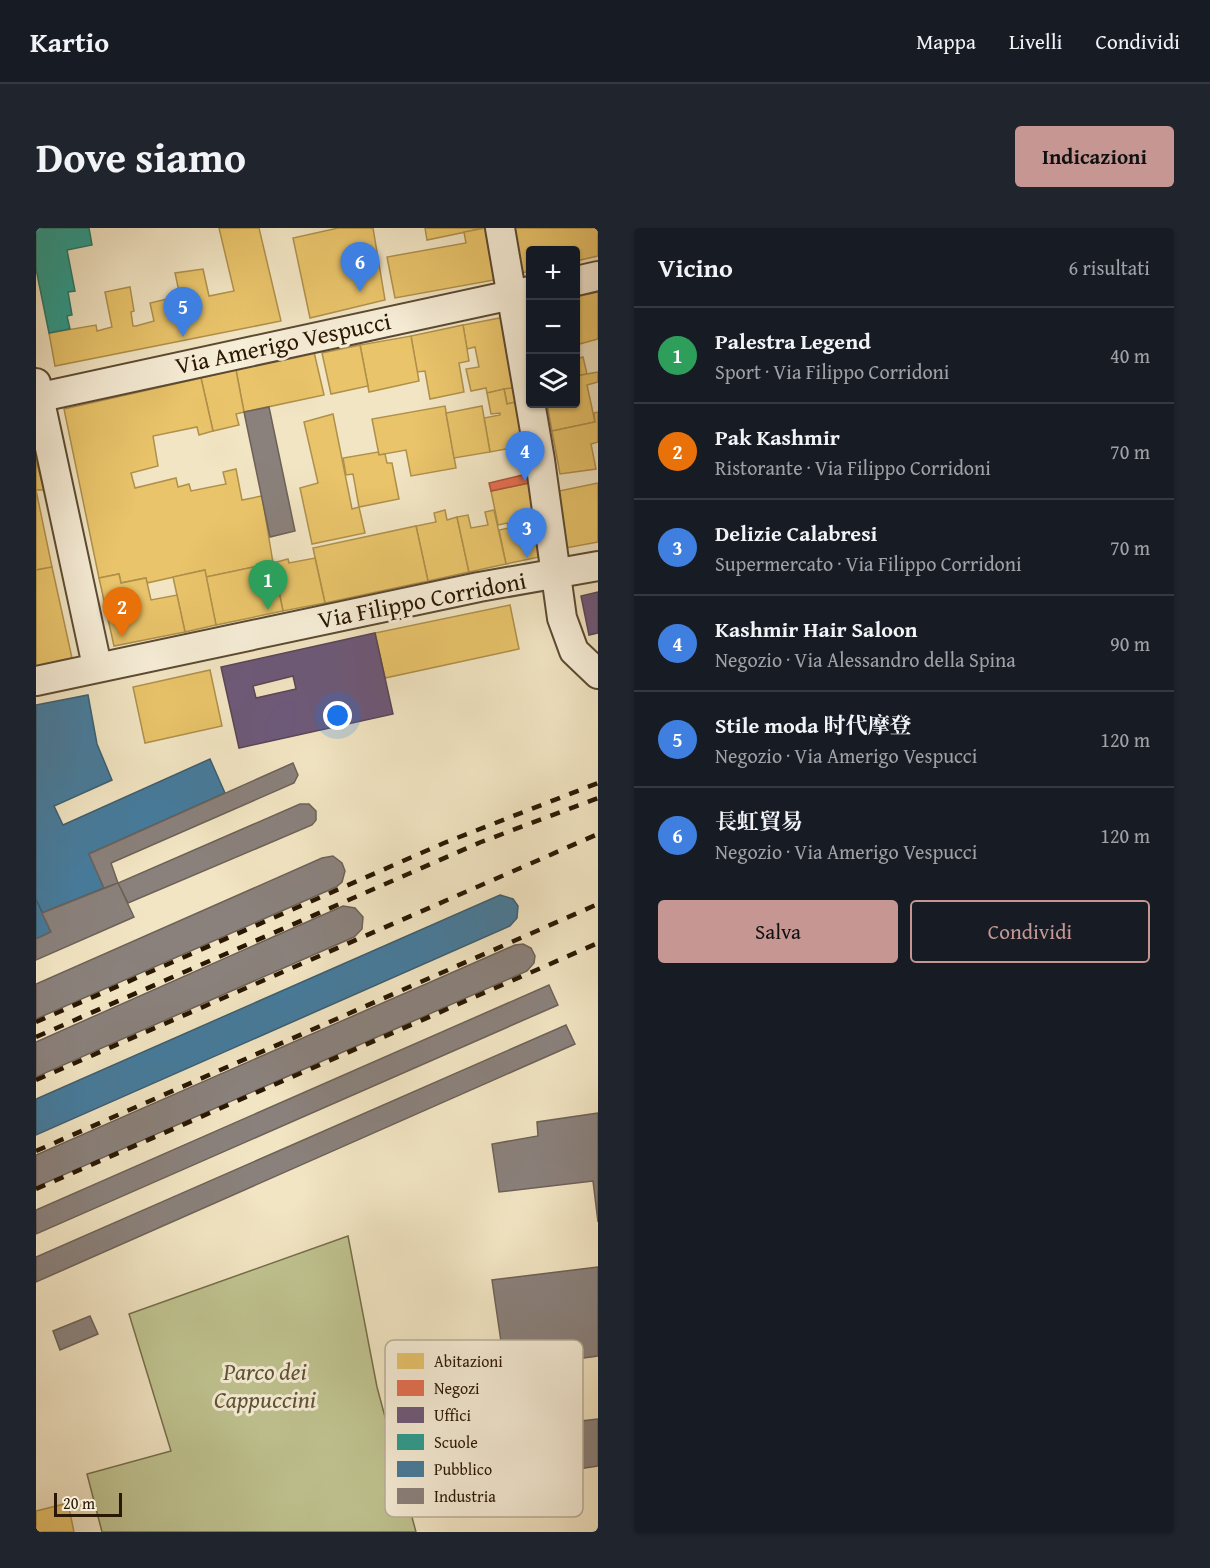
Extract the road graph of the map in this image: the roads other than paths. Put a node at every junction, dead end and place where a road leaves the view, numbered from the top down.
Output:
1 (500, 228) edge
2 (598, 276) edge
3 (580, 280) edge
4 (520, 293) edge
5 (37, 392) edge
6 (598, 566) edge
7 (557, 573) junction
8 (97, 666) junction
9 (598, 674) edge
10 (36, 681) edge

1 - 4 street
2 - 3 street
4 - 5 street, Via Amerigo Vespucci
4 - 7 street
5 - 8 street
6 - 7 street, Via Filippo Corridoni
7 - 8 street, Via Filippo Corridoni
7 - 9 street
8 - 10 street, Via Filippo Corridoni

